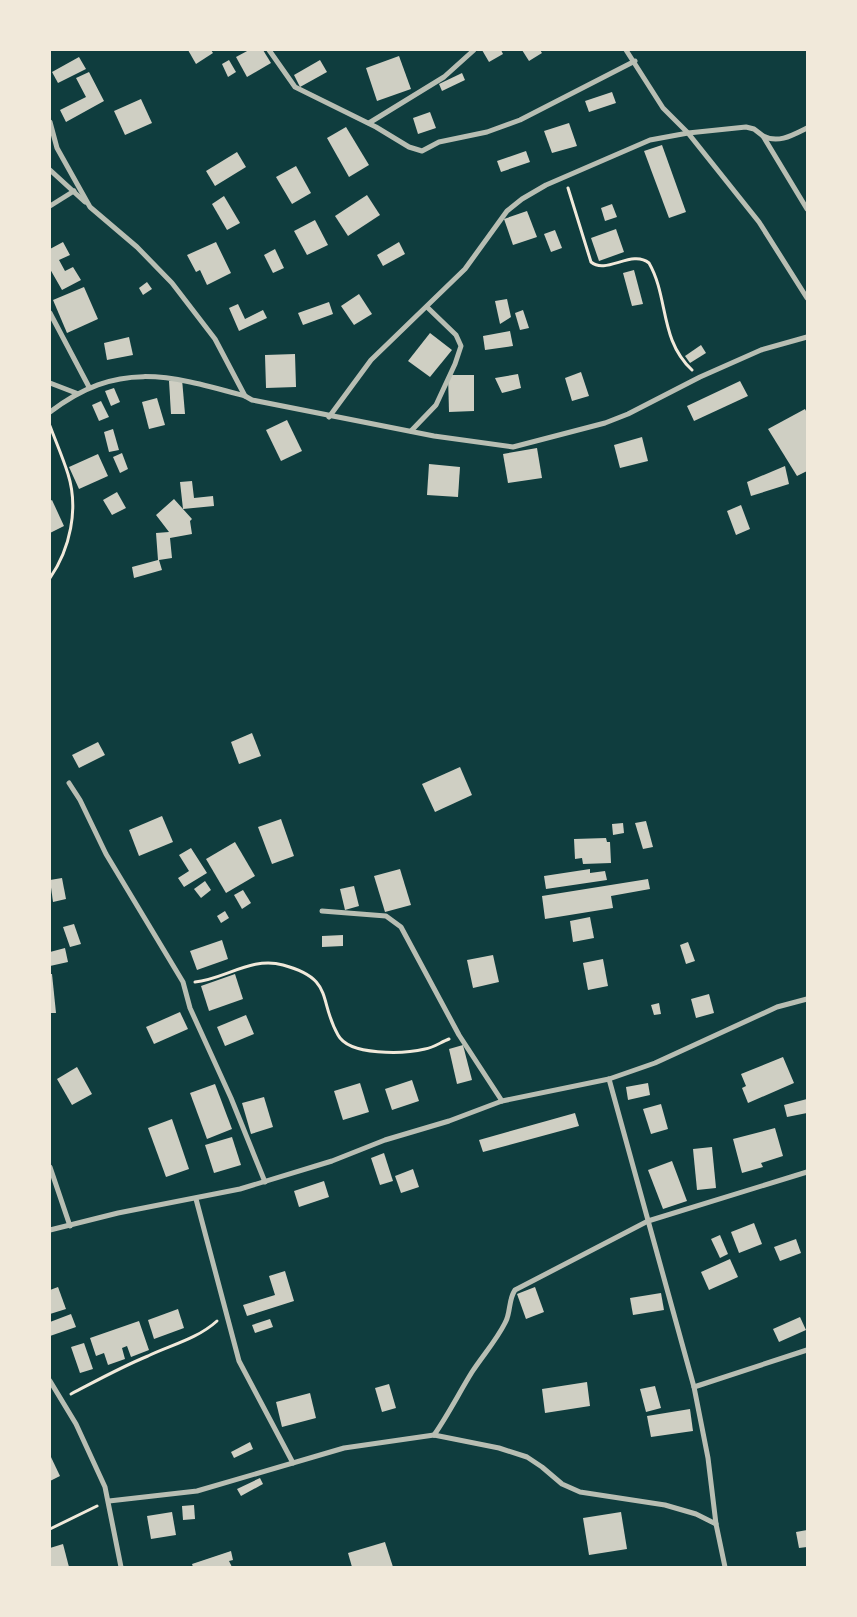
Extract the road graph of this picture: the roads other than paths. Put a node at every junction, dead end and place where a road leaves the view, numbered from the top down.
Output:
1 (269, 50) edge
2 (474, 50) edge
3 (626, 50) edge
4 (634, 61) junction
5 (50, 122) edge
6 (369, 123) junction
7 (807, 128) edge
8 (688, 132) junction
9 (763, 136) junction
10 (50, 170) edge
11 (74, 191) junction
12 (50, 206) edge
13 (90, 207) junction
14 (807, 209) edge
15 (807, 298) edge
16 (426, 307) junction
17 (50, 313) edge
18 (807, 337) edge
19 (50, 383) edge
20 (89, 387) junction
21 (76, 393) junction
22 (245, 396) junction
23 (50, 412) edge
24 (329, 417) junction
25 (411, 431) junction
26 (69, 783) dead end
27 (322, 911) dead end
28 (807, 999) edge
29 (609, 1080) junction
30 (502, 1101) junction
31 (50, 1166) edge
32 (807, 1172) edge
33 (265, 1182) junction
34 (196, 1199) junction
35 (648, 1221) junction
36 (70, 1226) junction
37 (50, 1230) edge
38 (807, 1350) edge
39 (50, 1382) edge
40 (694, 1387) junction
41 (434, 1435) junction
42 (293, 1463) junction
43 (109, 1501) junction
44 (716, 1524) junction
45 (121, 1567) edge
46 (725, 1567) edge

1 - 6 street
2 - 6 street
3 - 4 street
4 - 6 street
4 - 8 street
5 - 13 street
7 - 9 street
8 - 9 street
8 - 15 street
8 - 16 street
9 - 14 street
10 - 11 street
11 - 12 street
11 - 13 street
13 - 22 street
16 - 24 street
16 - 25 street
17 - 20 street
18 - 25 street
19 - 21 street
20 - 21 street
20 - 22 street
21 - 23 street
22 - 24 street
24 - 25 street
26 - 33 street
27 - 30 street
28 - 29 street
29 - 30 street
29 - 35 street
30 - 33 street
31 - 36 street
32 - 35 street
33 - 34 street
34 - 36 street
34 - 42 street
35 - 40 street
35 - 41 street
36 - 37 street
38 - 40 street
39 - 43 street
40 - 44 street
41 - 42 street
41 - 44 street
42 - 43 street
43 - 45 street
44 - 46 street

